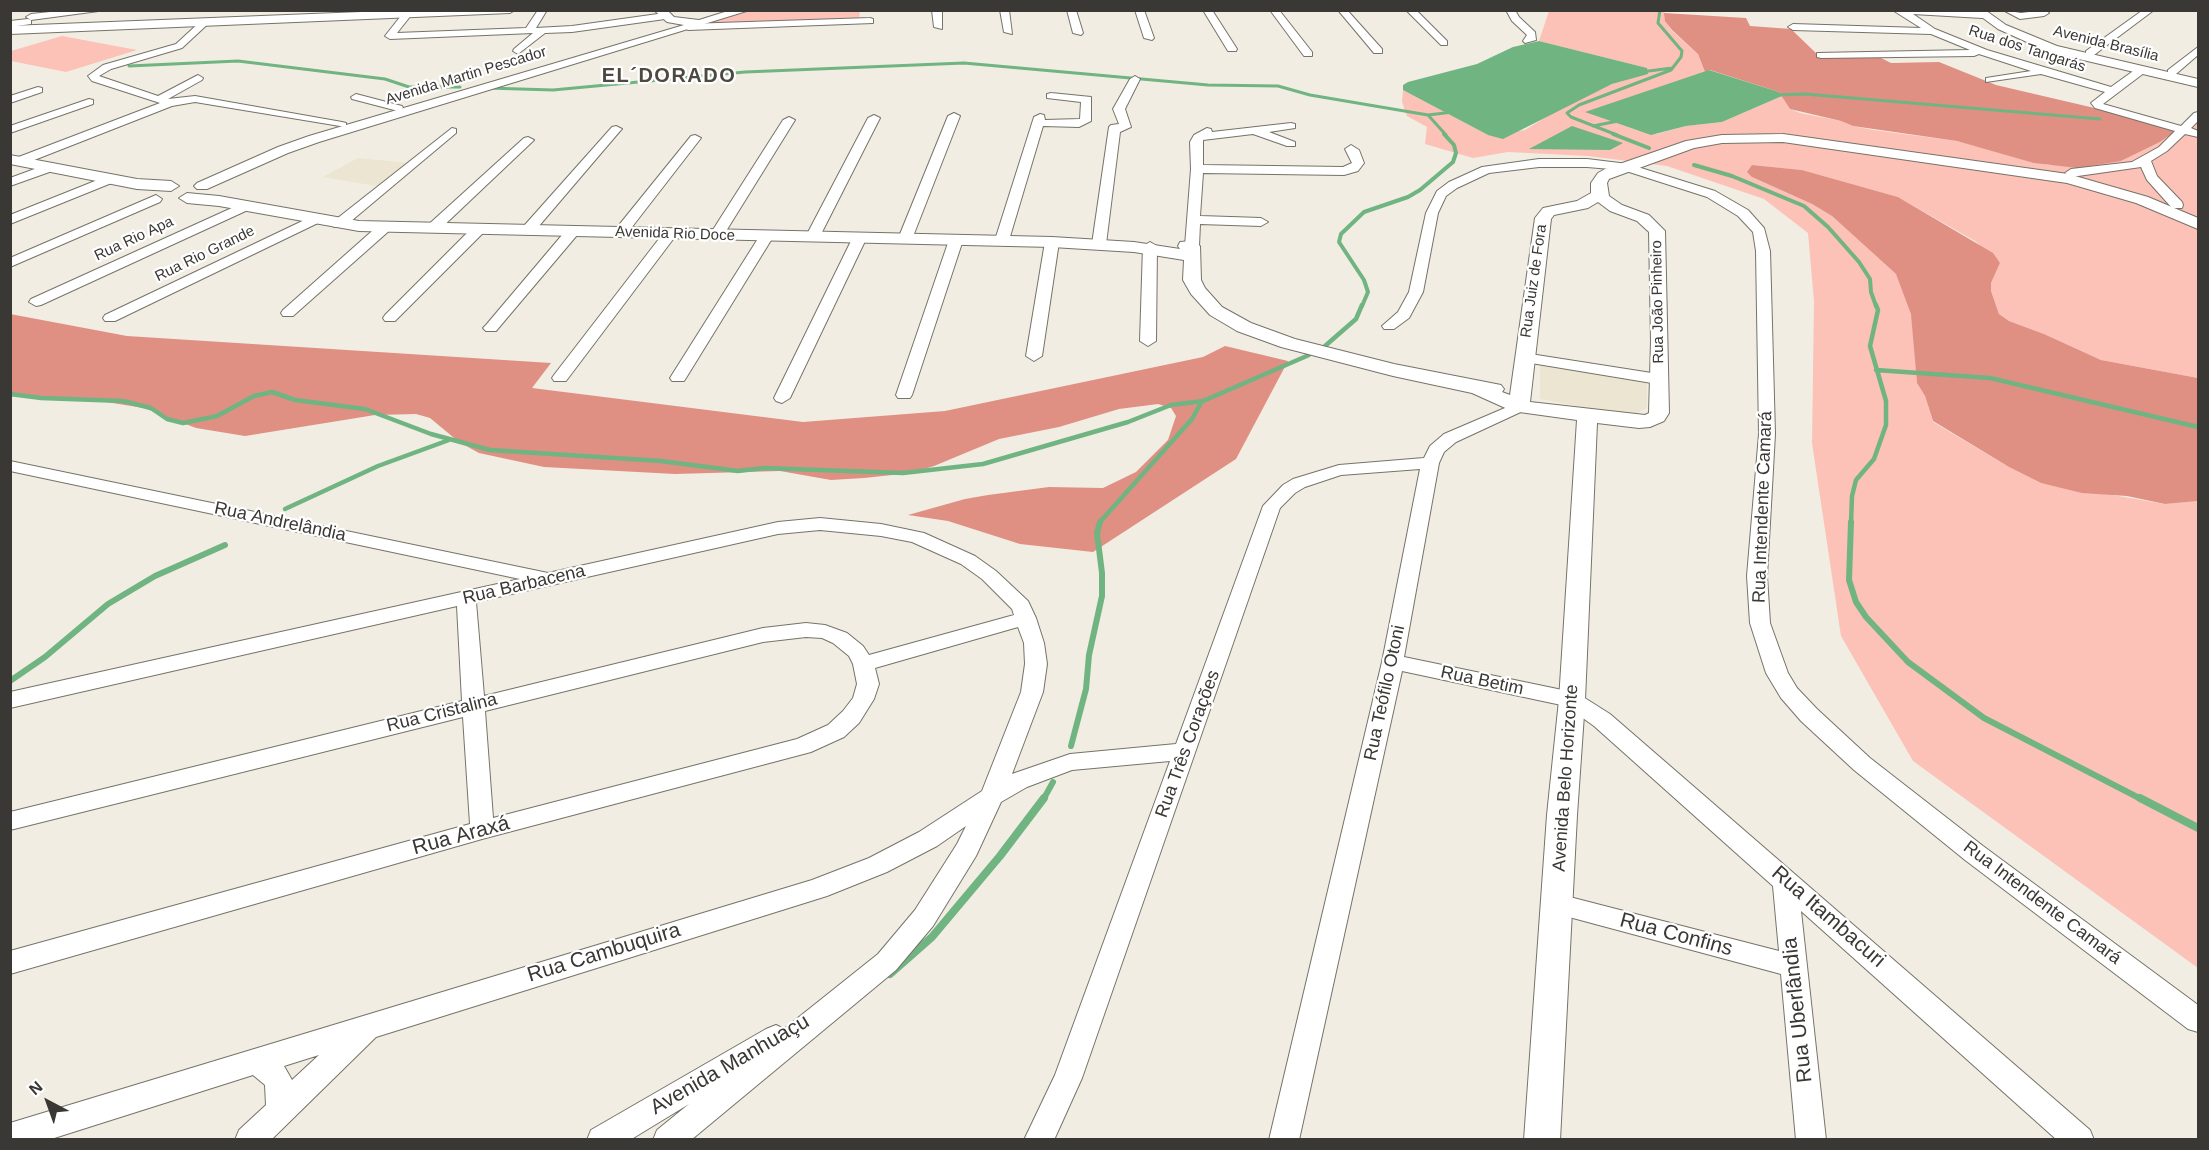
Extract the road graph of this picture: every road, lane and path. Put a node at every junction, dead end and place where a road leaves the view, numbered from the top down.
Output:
1 (102, 10) edge
2 (215, 10) edge
3 (510, 10) edge
4 (543, 10) edge
5 (745, 10) edge
6 (870, 10) edge
7 (937, 10) edge
8 (1004, 10) edge
9 (1071, 10) edge
10 (1139, 10) edge
11 (1207, 10) edge
12 (1274, 10) edge
13 (1342, 10) edge
14 (1410, 10) edge
15 (1510, 10) edge
16 (1896, 10) edge
17 (2150, 10) edge
18 (487, 11) edge
19 (1901, 11) edge
20 (726, 12) edge
21 (1984, 12) edge
22 (2046, 12) edge
23 (349, 13) edge
24 (415, 13) edge
25 (281, 14) edge
26 (664, 14) edge
27 (2019, 16) junction
28 (2004, 19) edge
29 (30, 20) edge
30 (642, 20) junction
31 (206, 22) junction
32 (2029, 23) junction
33 (10, 24) edge
34 (686, 25) junction
35 (939, 27) dead end
36 (1793, 27) dead end
37 (10, 30) edge
38 (656, 30) junction
39 (529, 31) junction
40 (542, 31) junction
41 (1932, 31) junction
42 (1009, 32) dead end
43 (1078, 33) dead end
44 (1149, 38) dead end
45 (1528, 41) dead end
46 (1444, 43) dead end
47 (1232, 49) dead end
48 (2199, 50) edge
49 (518, 51) dead end
50 (1378, 51) dead end
51 (1983, 52) junction
52 (2090, 53) junction
53 (1308, 54) dead end
54 (1821, 55) dead end
55 (2140, 70) junction
56 (2044, 72) junction
57 (2172, 72) junction
58 (2199, 77) edge
59 (198, 78) dead end
60 (1135, 79) dead end
61 (1989, 80) dead end
62 (2199, 83) edge
63 (38, 90) dead end
64 (2115, 91) junction
65 (1052, 96) dead end
66 (356, 97) dead end
67 (10, 100) edge
68 (165, 101) junction
69 (89, 102) dead end
70 (398, 108) junction
71 (2199, 115) edge
72 (954, 116) dead end
73 (874, 117) dead end
74 (789, 120) dead end
75 (342, 126) junction
76 (1291, 126) dead end
77 (616, 129) dead end
78 (1251, 129) junction
79 (10, 130) edge
80 (2182, 131) junction
81 (452, 132) dead end
82 (2199, 134) edge
83 (695, 138) dead end
84 (528, 140) dead end
85 (1291, 144) dead end
86 (1829, 144) junction
87 (1351, 149) dead end
88 (2144, 159) junction
89 (15, 160) edge
90 (51, 167) junction
91 (1624, 167) junction
92 (1197, 169) junction
93 (2071, 173) junction
94 (110, 179) junction
95 (10, 182) edge
96 (178, 193) junction
97 (1599, 195) junction
98 (1582, 205) junction
99 (2177, 205) junction
100 (245, 206) junction
101 (1616, 208) junction
102 (2199, 214) edge
103 (315, 219) junction
104 (10, 220) edge
105 (1194, 220) junction
106 (1261, 222) dead end
107 (339, 224) junction
108 (2199, 224) edge
109 (385, 227) junction
110 (433, 228) junction
111 (479, 229) junction
112 (528, 230) junction
113 (573, 231) junction
114 (621, 233) junction
115 (670, 234) junction
116 (716, 236) junction
117 (766, 237) junction
118 (812, 238) junction
119 (859, 239) junction
120 (905, 239) junction
121 (956, 240) junction
122 (1002, 240) junction
123 (1052, 242) junction
124 (1099, 244) junction
125 (1145, 248) junction
126 (1191, 251) junction
127 (10, 263) edge
128 (36, 302) dead end
129 (288, 313) dead end
130 (110, 318) dead end
131 (390, 318) dead end
132 (1389, 327) dead end
133 (491, 328) dead end
134 (1148, 341) dead end
135 (1034, 356) dead end
136 (1524, 357) junction
137 (560, 378) dead end
138 (678, 378) dead end
139 (1658, 379) junction
140 (904, 395) dead end
141 (782, 398) dead end
142 (1520, 399) junction
143 (1587, 416) junction
144 (1430, 463) junction
145 (10, 466) edge
146 (548, 579) junction
147 (466, 598) junction
148 (1024, 612) junction
149 (1393, 662) junction
150 (864, 664) junction
151 (10, 700) edge
152 (1572, 700) junction
153 (472, 706) junction
154 (1186, 752) junction
155 (992, 796) junction
156 (10, 821) edge
157 (482, 830) junction
158 (1785, 880) junction
159 (1558, 904) junction
160 (10, 963) edge
161 (1794, 966) junction
162 (828, 1008) junction
163 (2199, 1020) edge
164 (371, 1025) junction
165 (255, 1060) junction
166 (280, 1111) junction
167 (2055, 1127) edge
168 (10, 1137) edge
169 (1042, 1139) edge
170 (250, 1140) edge
171 (602, 1140) edge
172 (668, 1140) edge
173 (1284, 1140) edge
174 (1542, 1140) edge
175 (1811, 1140) edge
176 (2079, 1140) edge

1 - 29 street
2 - 31 street
3 - 18 street
4 - 39 street
5 - 20 street, Avenida Martin Pescador
6 - 34 street
7 - 35 street
8 - 42 street
9 - 43 street
10 - 44 street
11 - 47 street
12 - 53 street
13 - 50 street
14 - 46 street
15 - 45 street
16 - 19 street
17 - 52 street
18 - 24 street
19 - 21 street
19 - 41 street, Rua dos Tangarás
20 - 34 street, Avenida Martin Pescador
20 - 34 street, Avenida Martin Pescador
21 - 28 street, Avenida Brasília
22 - 27 street
22 - 32 street
23 - 24 street
23 - 25 street
24 - 39 street
25 - 31 street
26 - 30 street
26 - 34 street
26 - 38 street
27 - 28 street
27 - 32 street
28 - 32 street, Avenida Brasília
28 - 55 street, Avenida Brasília
29 - 31 street
29 - 33 street
29 - 37 street
30 - 38 street
30 - 40 street
31 - 68 street
32 - 52 street, Avenida Brasília
34 - 38 street, Avenida Martin Pescador
34 - 96 street, Avenida Martin Pescador
36 - 41 street
38 - 70 street, Avenida Martin Pescador
39 - 40 street
40 - 49 street
41 - 51 street, Rua dos Tangarás
48 - 57 street
51 - 54 street
51 - 56 street, Rua dos Tangarás
52 - 57 street, Avenida Brasília
55 - 62 street, Avenida Brasília
55 - 64 street
56 - 61 street
56 - 64 street, Rua dos Tangarás
57 - 58 street, Avenida Brasília
59 - 68 street
60 - 124 street
63 - 67 street
64 - 80 street
65 - 122 street
66 - 70 street
68 - 75 street
68 - 89 street
69 - 79 street
70 - 75 street, Avenida Martin Pescador
71 - 80 street
72 - 120 street
73 - 118 street
74 - 116 street
75 - 96 street, Avenida Martin Pescador
76 - 78 street
77 - 112 street
78 - 85 street
78 - 92 street
80 - 82 street
80 - 88 street
81 - 107 street
83 - 114 street
84 - 110 street
86 - 91 street
86 - 93 street
86 - 108 street
87 - 92 street
88 - 93 street
88 - 99 street
89 - 90 street, Avenida Rio Doce
90 - 94 street, Avenida Rio Doce
90 - 95 street
91 - 97 street
91 - 132 street
91 - 163 street, Rua Intendente Camará
92 - 105 street
93 - 99 street
94 - 96 street, Avenida Rio Doce
94 - 104 street
96 - 100 street, Avenida Rio Doce
96 - 127 street
97 - 98 street, Rua Juiz de Fora
97 - 101 street, Rua João Pinheiro
98 - 101 street
98 - 136 street, Rua Juiz de Fora
99 - 102 street
100 - 103 street, Avenida Rio Doce
100 - 128 street, Rua Rio Apa
101 - 139 street, Rua João Pinheiro
103 - 107 street, Avenida Rio Doce
103 - 130 street, Rua Rio Grande
105 - 106 street
105 - 126 street
107 - 109 street, Avenida Rio Doce
109 - 110 street, Avenida Rio Doce
109 - 129 street
110 - 111 street, Avenida Rio Doce
111 - 112 street, Avenida Rio Doce
111 - 131 street
112 - 113 street, Avenida Rio Doce
113 - 114 street, Avenida Rio Doce
113 - 133 street
114 - 115 street, Avenida Rio Doce
115 - 116 street, Avenida Rio Doce
115 - 137 street
116 - 117 street, Avenida Rio Doce
117 - 118 street, Avenida Rio Doce
117 - 138 street
118 - 119 street, Avenida Rio Doce
119 - 120 street, Avenida Rio Doce
119 - 141 street
120 - 121 street, Avenida Rio Doce
121 - 122 street, Avenida Rio Doce
121 - 140 street
122 - 123 street, Avenida Rio Doce
123 - 124 street, Avenida Rio Doce
123 - 135 street
124 - 125 street, Avenida Rio Doce
125 - 126 street, Avenida Rio Doce
125 - 134 street
126 - 142 street
136 - 139 street
136 - 142 street, Rua Juiz de Fora
139 - 143 street, Rua João Pinheiro
142 - 143 street
142 - 144 street, Rua Teófilo Otoni
143 - 152 street, Avenida Belo Horizonte
144 - 149 street, Rua Teófilo Otoni
144 - 154 street, Rua Três Corações
145 - 146 street, Rua Andrelândia
146 - 147 street, Rua Barbacena
146 - 148 street, Rua Barbacena
147 - 151 street, Rua Barbacena
147 - 153 street
148 - 150 street
148 - 155 street
149 - 152 street, Rua Betim
149 - 173 street, Rua Teófilo Otoni
150 - 153 street, Rua Cristalina
150 - 157 street, Rua Araxá
152 - 158 street, Rua Itambacuri
152 - 159 street, Avenida Belo Horizonte
153 - 156 street, Rua Cristalina
153 - 157 street
154 - 155 street
154 - 169 street, Rua Três Corações
155 - 162 street, Avenida Manhuaçu
155 - 164 street, Rua Cambuquira
157 - 160 street, Rua Araxá
158 - 161 street, Rua Uberlândia
158 - 167 street, Rua Itambacuri
159 - 161 street, Rua Confins
159 - 174 street, Avenida Belo Horizonte
161 - 175 street, Rua Uberlândia
162 - 171 street, Avenida Manhuaçu
162 - 172 street, Avenida Manhuaçu
164 - 165 street, Rua Cambuquira
164 - 166 street
165 - 166 street
165 - 168 street, Rua Cambuquira
166 - 170 street
167 - 176 street, Rua Itambacuri

